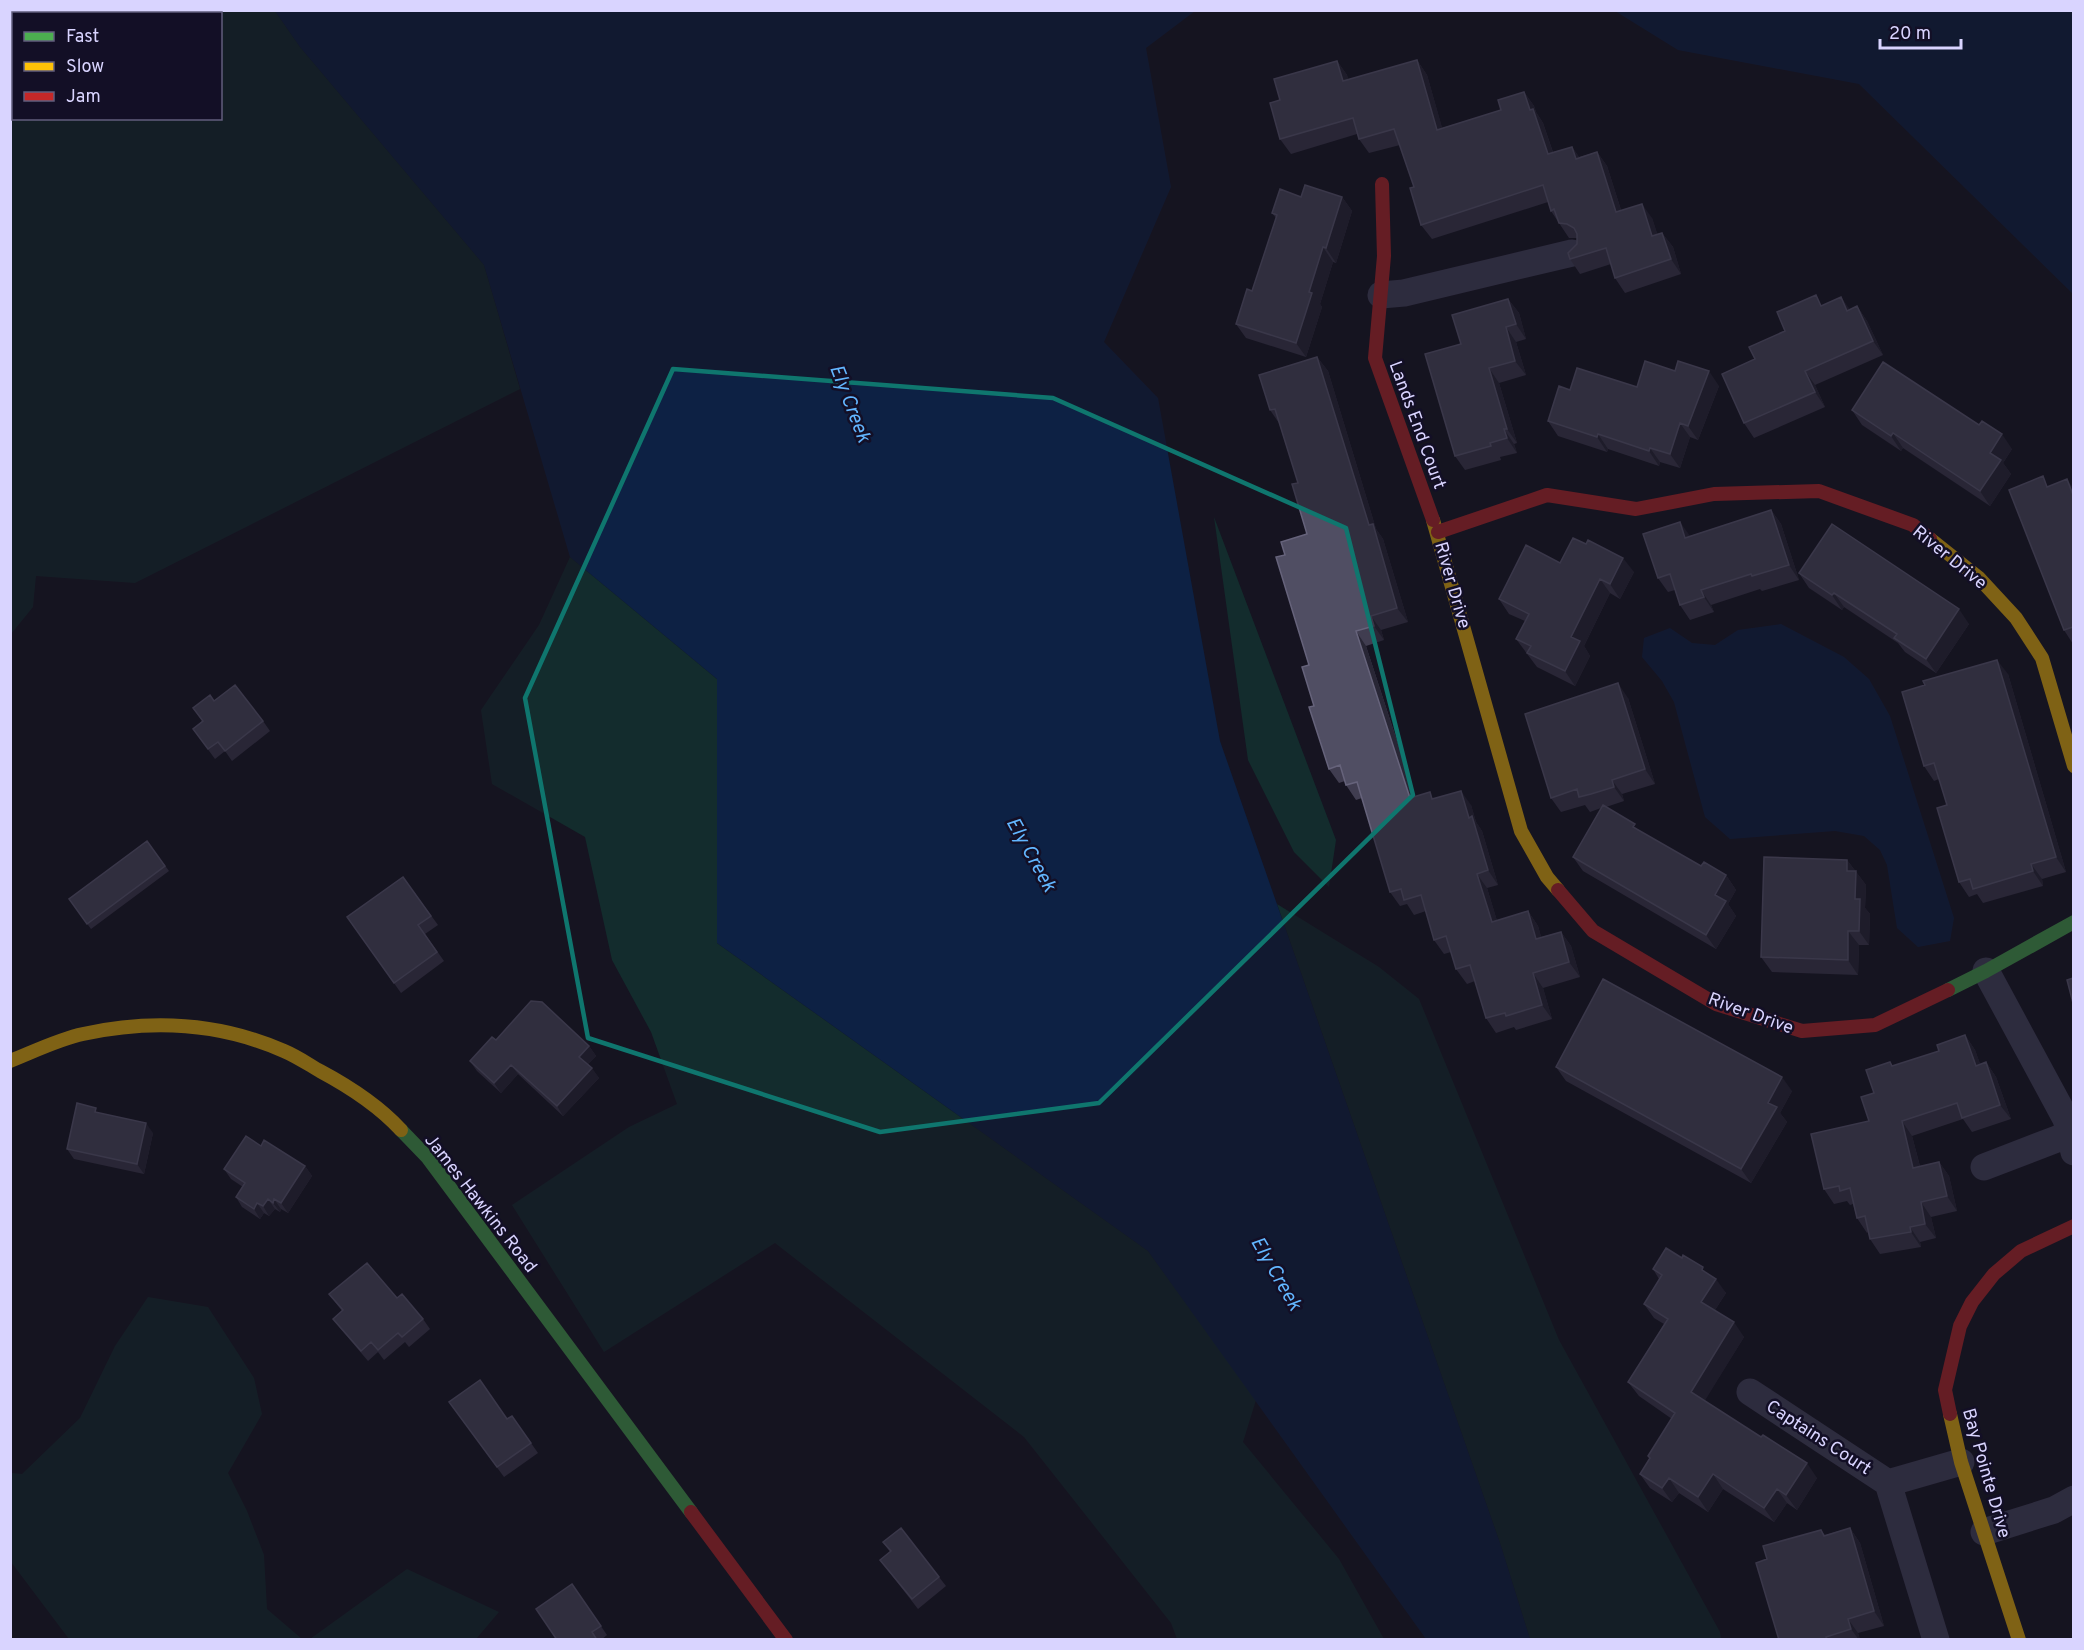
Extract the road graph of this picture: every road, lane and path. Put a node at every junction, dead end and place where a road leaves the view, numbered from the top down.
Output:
1 (1383, 184) dead end
2 (1572, 253) edge
3 (1381, 296) junction
4 (1438, 532) junction
5 (2073, 766) edge
6 (2073, 922) edge
7 (1986, 971) junction
8 (10, 1061) edge
9 (2072, 1143) edge
10 (1984, 1167) dead end
11 (2073, 1226) edge
12 (1750, 1392) dead end
13 (1961, 1462) junction
14 (1888, 1483) junction
15 (2073, 1499) edge
16 (1984, 1532) junction
17 (786, 1640) edge
18 (1936, 1640) edge
19 (2019, 1640) edge

1 - 3 street, Lands End Court
2 - 3 street
3 - 4 street, Lands End Court
4 - 5 street, River Drive
4 - 7 street, River Drive
6 - 7 street, River Drive
7 - 9 street
8 - 17 street, James Hawkins Road
9 - 10 street
11 - 13 street, Bay Pointe Drive
12 - 14 street, Captains Court
13 - 14 street, Captains Court
13 - 16 street, Bay Pointe Drive
14 - 18 street, Captains Court
15 - 16 street
16 - 19 street, Bay Pointe Drive

